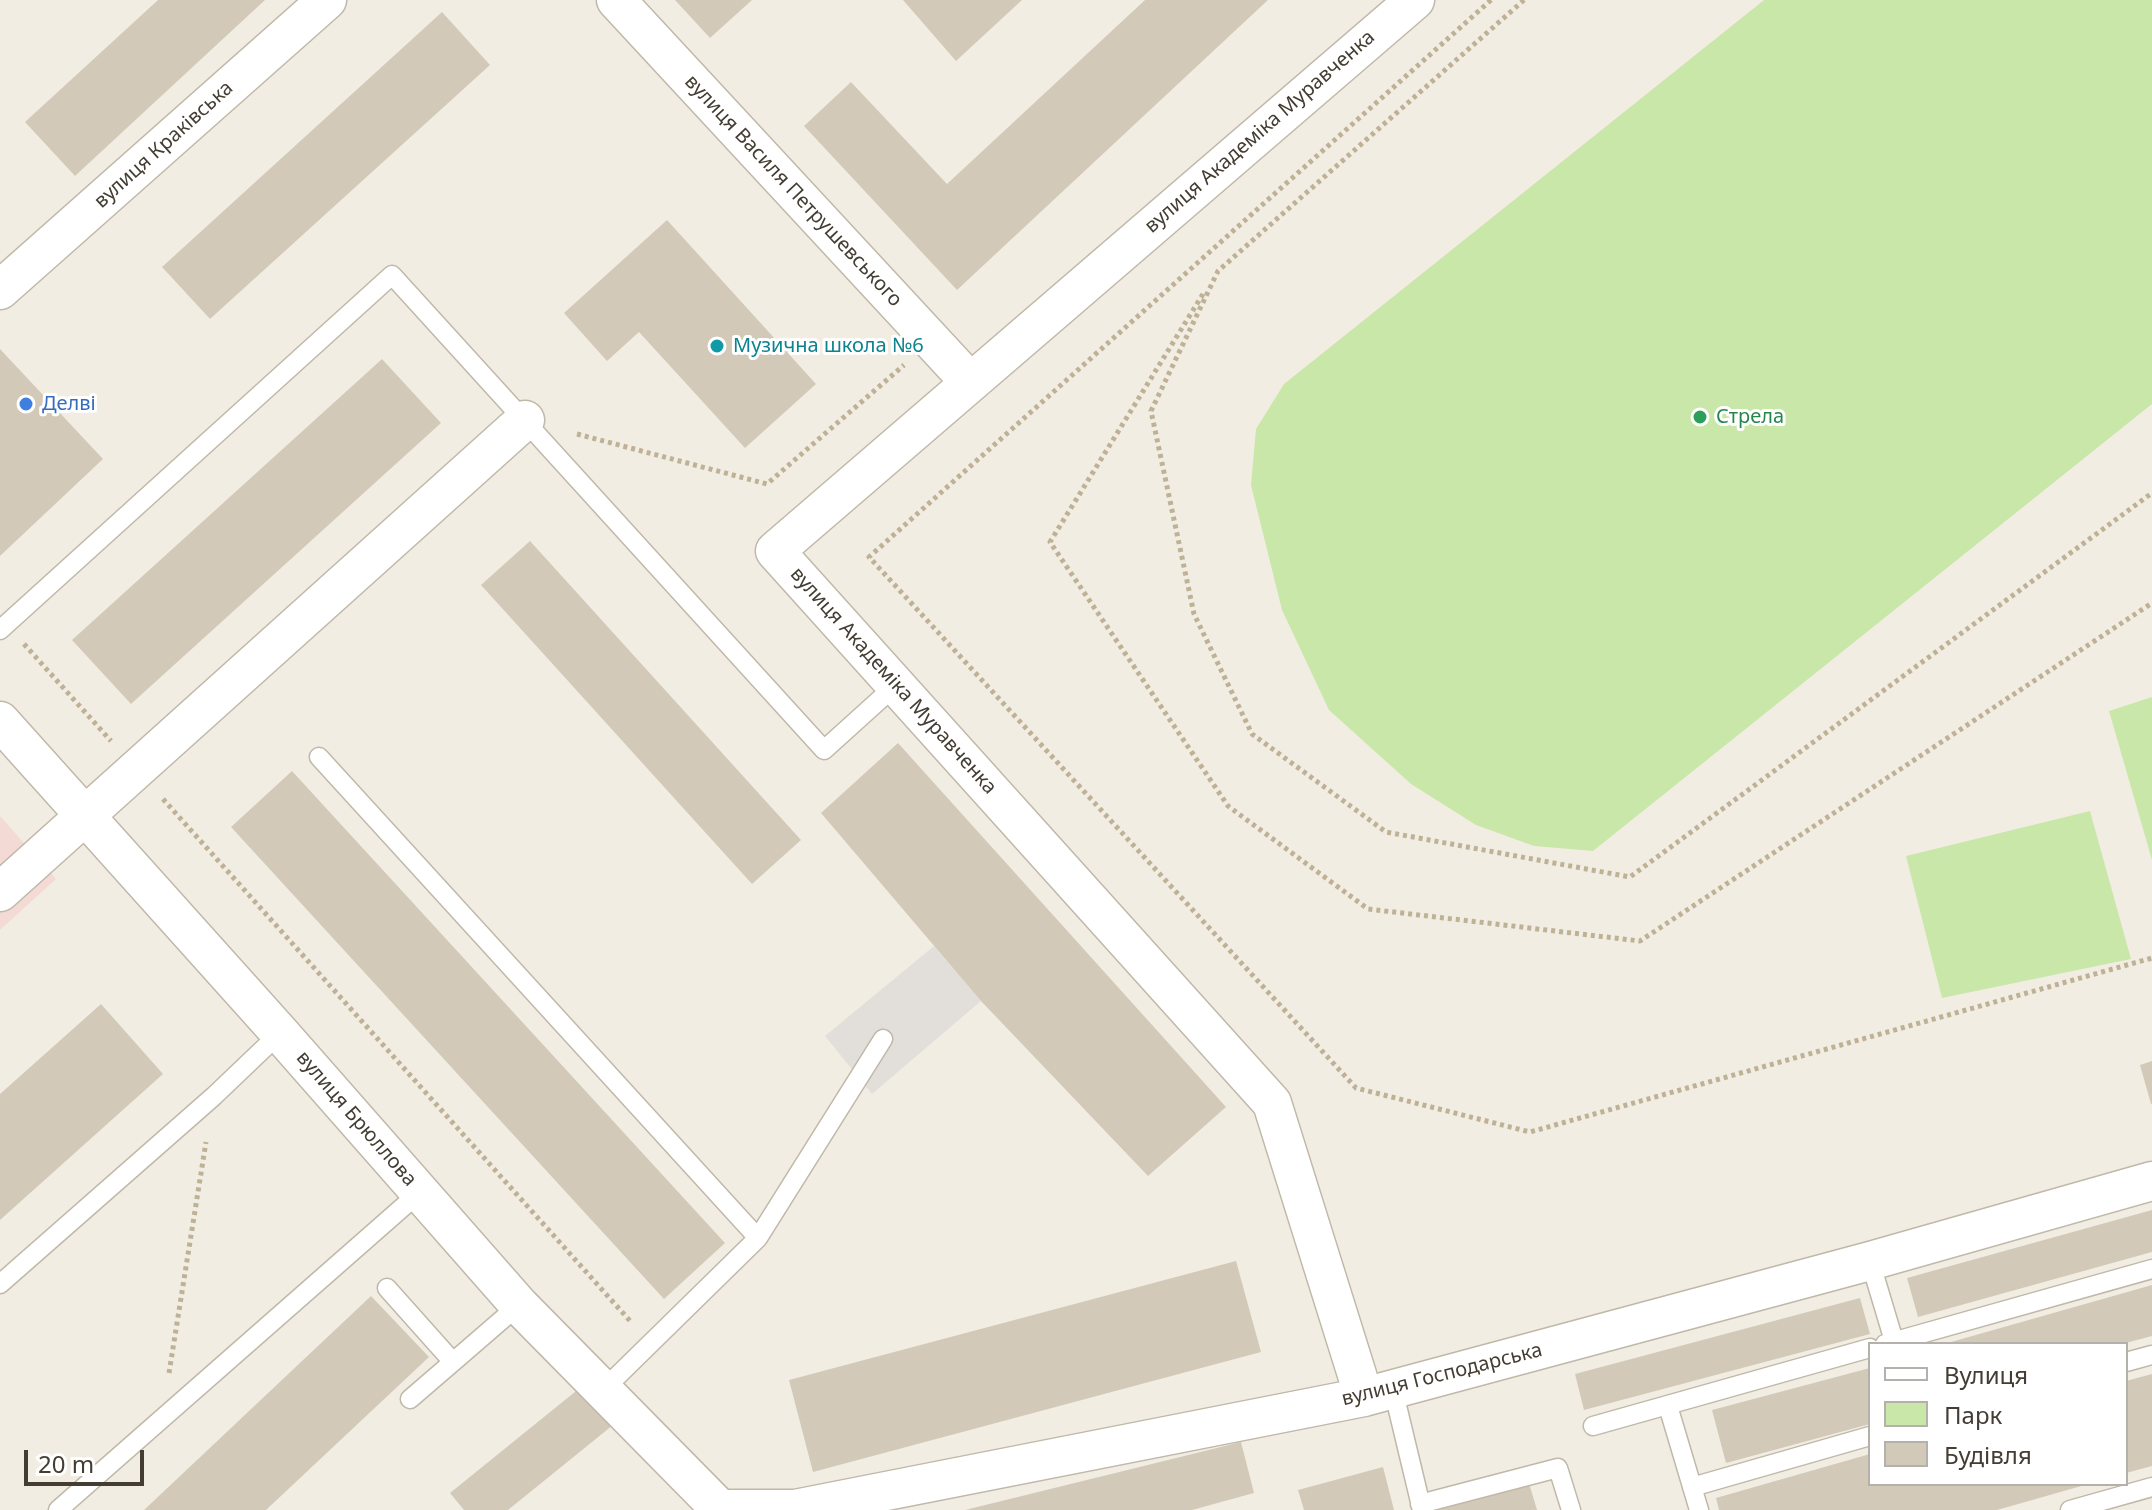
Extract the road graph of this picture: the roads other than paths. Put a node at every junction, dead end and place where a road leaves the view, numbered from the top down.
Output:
1 (327, 0) edge
2 (616, 0) edge
3 (1415, 0) edge
4 (0, 290) edge
5 (970, 382) junction
6 (525, 420) junction
7 (3, 627) edge
8 (896, 685) junction
9 (0, 721) edge
10 (319, 757) dead end
11 (85, 815) junction
12 (0, 892) edge
13 (280, 1033) junction
14 (883, 1039) dead end
15 (2152, 1181) edge
16 (420, 1192) junction
17 (758, 1238) junction
18 (1870, 1261) junction
19 (2152, 1269) edge
20 (0, 1284) edge
21 (387, 1288) dead end
22 (519, 1305) junction
23 (1921, 1339) edge
24 (1889, 1342) edge
25 (1897, 1342) edge
26 (1868, 1349) edge
27 (2152, 1355) edge
28 (2128, 1361) edge
29 (453, 1362) junction
30 (603, 1390) junction
31 (1379, 1393) junction
32 (410, 1399) dead end
33 (1668, 1406) junction
34 (1593, 1426) dead end
35 (1868, 1437) edge
36 (1692, 1487) junction
37 (2152, 1487) edge
38 (1421, 1507) edge
39 (720, 1509) edge
40 (58, 1510) edge
41 (795, 1510) edge
42 (1571, 1510) edge
43 (1699, 1510) edge
44 (2070, 1510) edge

1 - 4 street, вулиця Краківська
2 - 5 street, вулиця Василя Петрушевського
3 - 5 street, вулиця Академіка Муравченка
5 - 8 street, вулиця Академіка Муравченка
6 - 7 lane
6 - 8 lane
6 - 11 street
8 - 31 street, вулиця Академіка Муравченка
9 - 11 street, вулиця Брюллова
10 - 17 lane
11 - 12 street
11 - 13 street, вулиця Брюллова
13 - 16 street, вулиця Брюллова
13 - 20 lane
14 - 17 lane
15 - 18 street, вулиця Господарська
16 - 22 street, вулиця Брюллова
16 - 40 lane
17 - 30 lane
18 - 24 lane
18 - 31 street, вулиця Господарська
19 - 23 lane
21 - 29 lane
22 - 29 lane
22 - 30 street, вулиця Брюллова
23 - 25 lane
26 - 33 lane
27 - 28 lane
29 - 32 lane
30 - 39 street, вулиця Брюллова
31 - 38 lane
31 - 41 street, вулиця Господарська
33 - 34 lane
33 - 36 lane
35 - 36 lane
36 - 43 lane
37 - 44 lane
38 - 42 lane
39 - 41 street, вулиця Господарська

